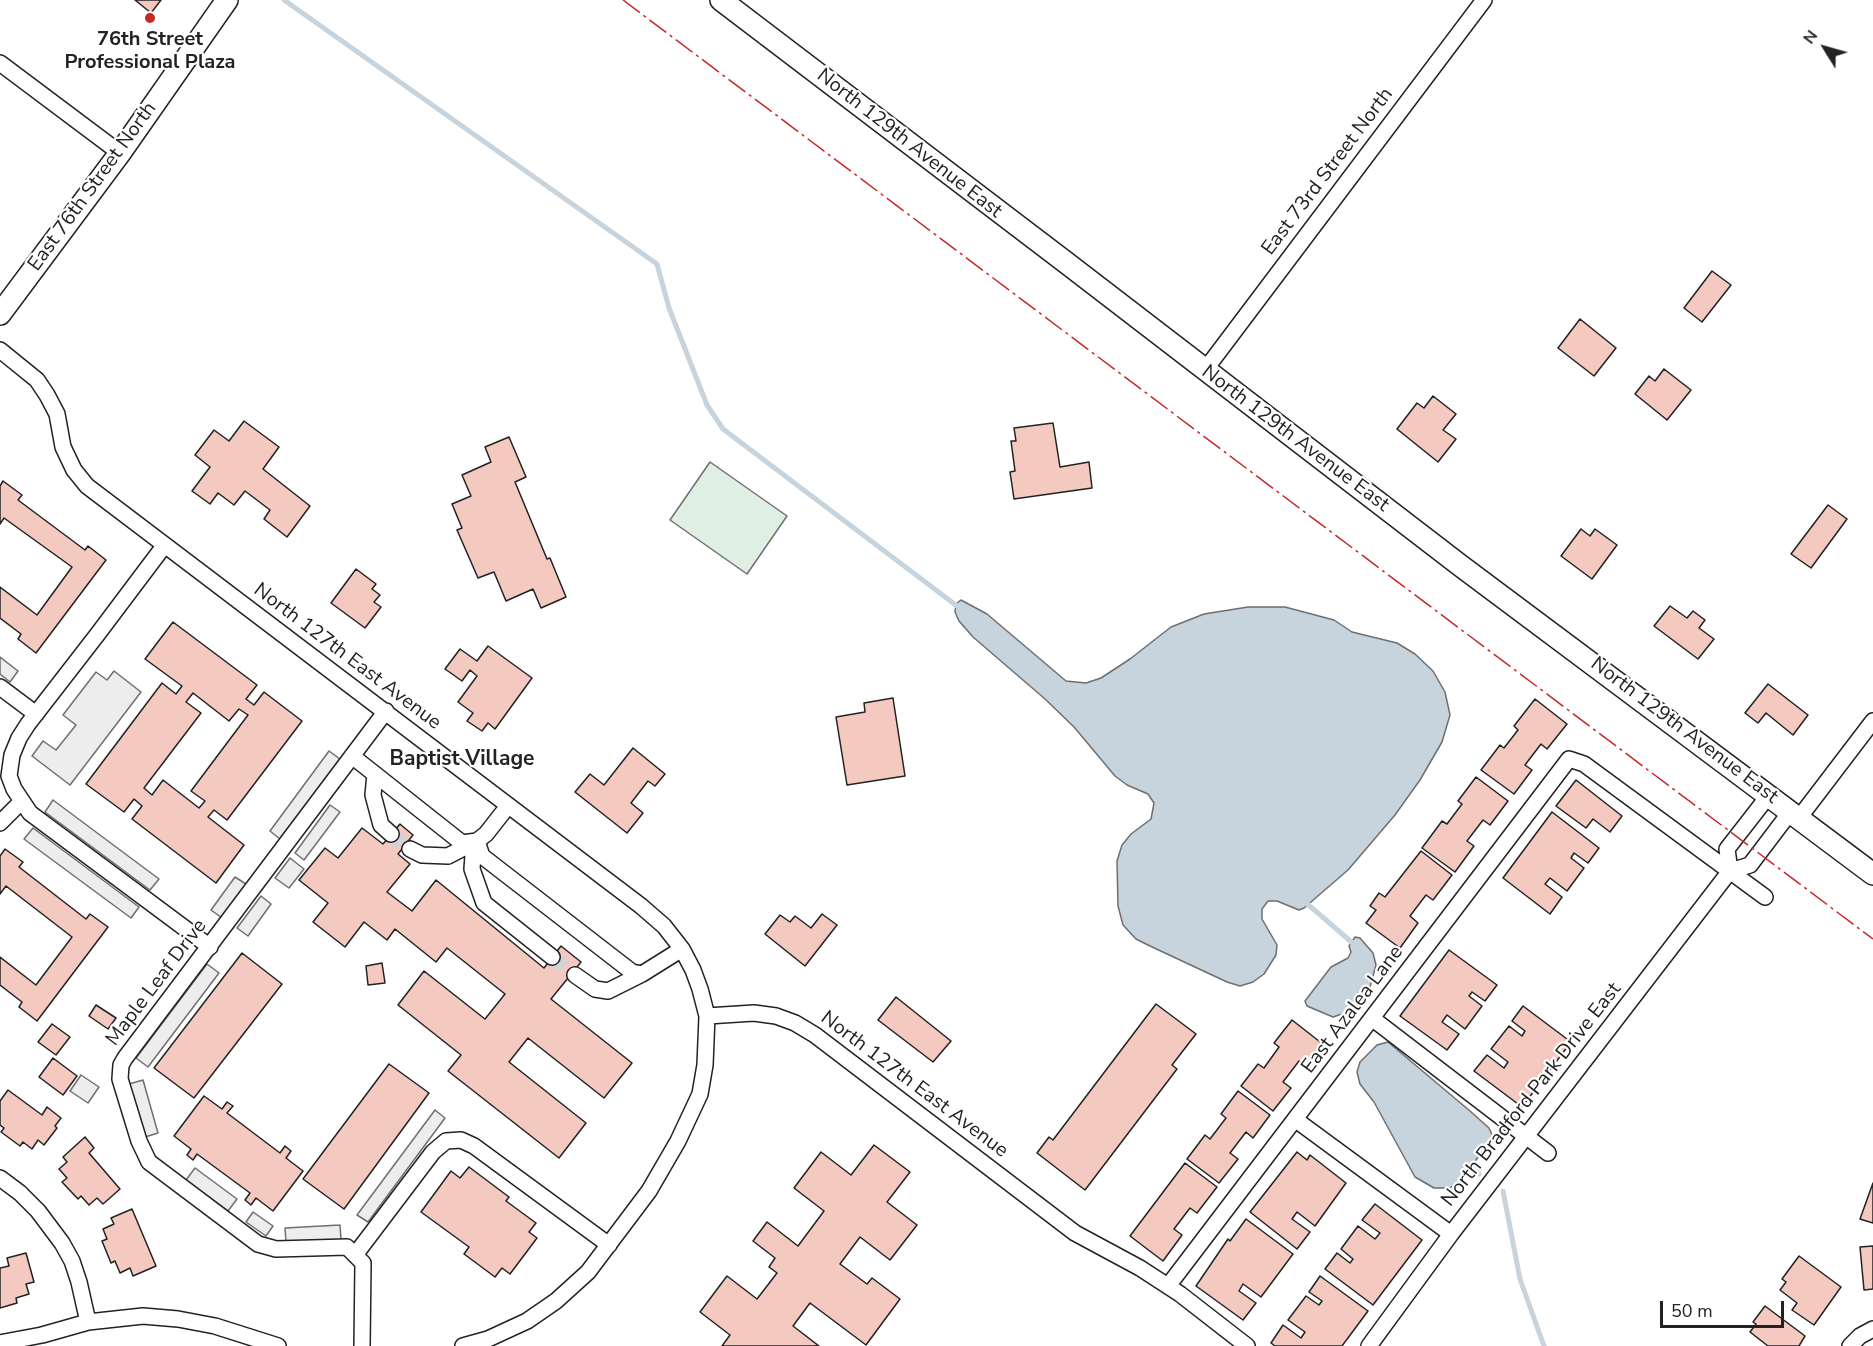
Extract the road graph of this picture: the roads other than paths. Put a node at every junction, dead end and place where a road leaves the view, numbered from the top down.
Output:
1 (227, 0) edge
2 (720, 0) edge
3 (1484, 0) edge
4 (0, 63) edge
5 (120, 153) junction
6 (0, 314) edge
7 (0, 350) edge
8 (1205, 370) junction
9 (164, 546) junction
10 (0, 687) edge
11 (386, 711) junction
12 (36, 714) junction
13 (1873, 721) edge
14 (352, 756) junction
15 (375, 774) junction
16 (1769, 795) junction
17 (22, 801) junction
18 (508, 806) junction
19 (1795, 814) junction
20 (0, 823) edge
21 (391, 834) tunnel mouth
22 (476, 842) junction
23 (410, 849) tunnel mouth
24 (1730, 870) junction
25 (1873, 874) edge
26 (1766, 897) dead end
27 (210, 947) junction
28 (681, 950) junction
29 (552, 957) tunnel mouth
30 (642, 974) junction
31 (575, 975) tunnel mouth
32 (707, 1016) junction
33 (1373, 1019) junction
34 (1296, 1119) junction
35 (1527, 1136) junction
36 (1548, 1153) dead end
37 (0, 1178) edge
38 (1451, 1234) junction
39 (609, 1245) junction
40 (355, 1255) junction
41 (1168, 1286) junction
42 (88, 1322) junction
43 (1873, 1329) edge
44 (0, 1343) edge
45 (278, 1346) edge
46 (362, 1346) edge
47 (463, 1346) edge
48 (1247, 1346) edge
49 (1369, 1346) edge
50 (1850, 1346) edge

1 - 5 street, East 76th Street North
2 - 8 street, North 129th Avenue East
3 - 8 street, East 73rd Street North
4 - 5 street
5 - 6 street, East 76th Street North
7 - 9 street, North 127th East Avenue
8 - 16 street, North 129th Avenue East
9 - 11 street, North 127th East Avenue
9 - 12 street
10 - 12 street
11 - 14 street, Maple Leaf Drive
11 - 18 street, North 127th East Avenue
12 - 17 street
13 - 19 street, North Bradford Park Drive East
14 - 15 street
14 - 27 street, Maple Leaf Drive
15 - 21 street
15 - 22 street
16 - 19 street, North 129th Avenue East
16 - 24 street
17 - 20 street
17 - 27 street
18 - 22 street
18 - 28 street, North 127th East Avenue
19 - 24 street, North Bradford Park Drive East
19 - 25 street, North 129th Avenue East
22 - 23 street
22 - 29 street
22 - 30 street
24 - 26 street
24 - 33 street, East Azalea Lane
24 - 35 street, North Bradford Park Drive East
27 - 40 street, Maple Leaf Drive
28 - 30 street
28 - 32 street, North 127th East Avenue
30 - 31 street
32 - 39 street
32 - 41 street, North 127th East Avenue
33 - 34 street, East Azalea Lane
33 - 35 street
34 - 38 street
34 - 41 street, East Azalea Lane
35 - 36 street
35 - 38 street, North Bradford Park Drive East
37 - 42 street
38 - 49 street, North Bradford Park Drive East
39 - 40 street
39 - 47 street
40 - 46 street
41 - 48 street, North 127th East Avenue
42 - 44 street
42 - 45 street
43 - 50 street

